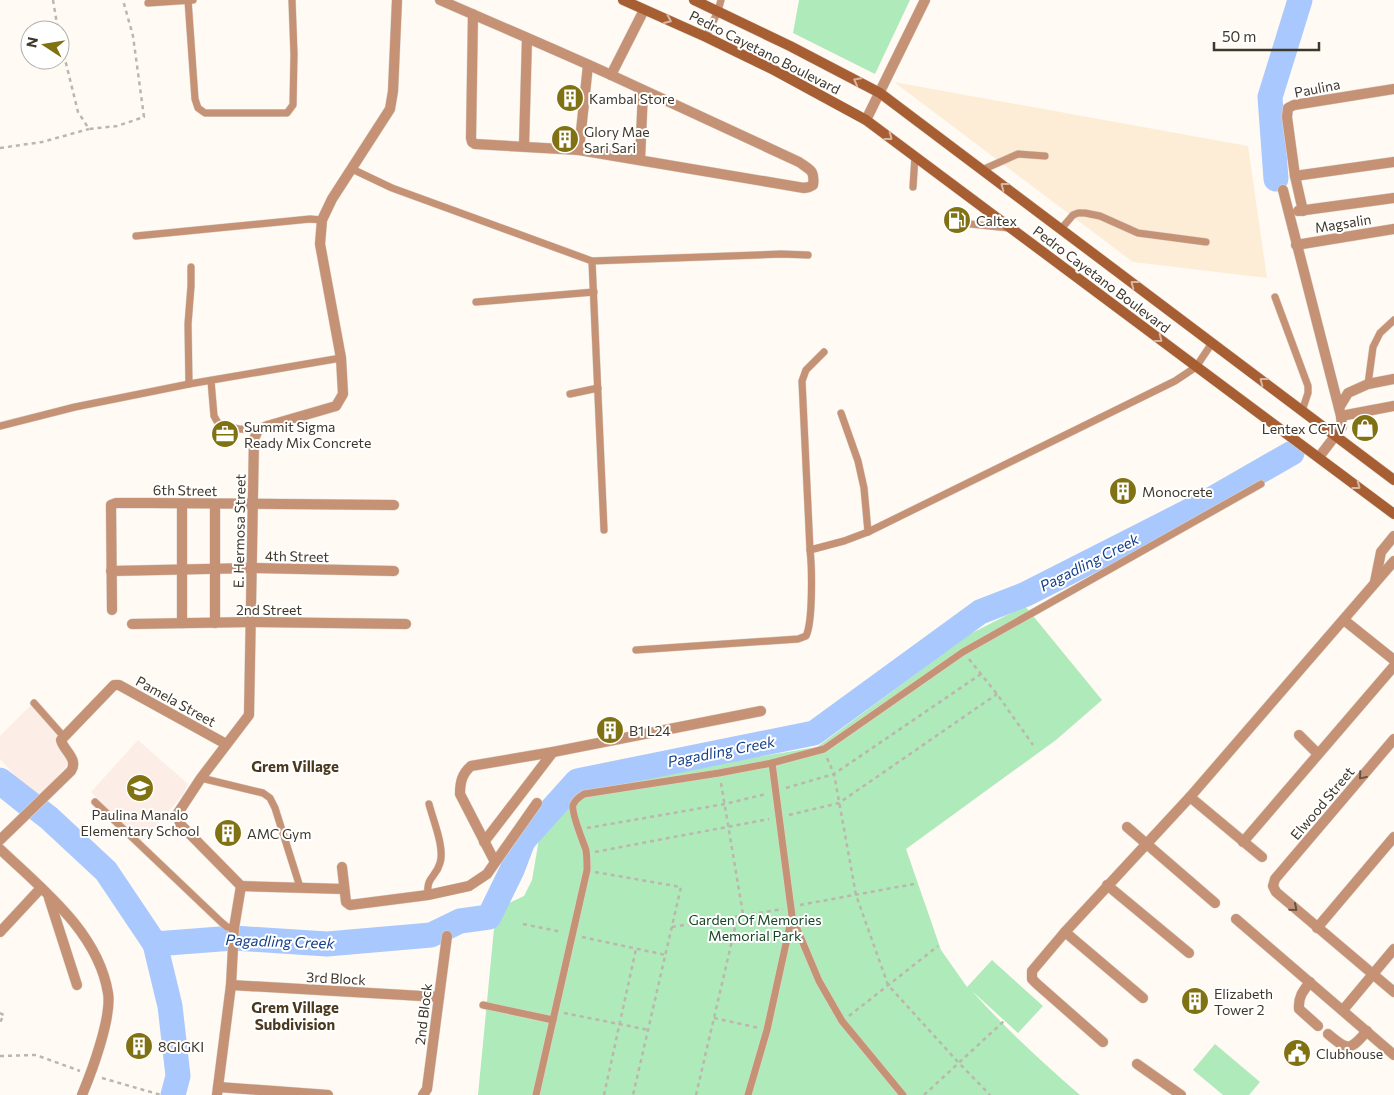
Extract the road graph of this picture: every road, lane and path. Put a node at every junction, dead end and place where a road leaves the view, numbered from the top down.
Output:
1 (53, 0) edge
2 (123, 0) edge
3 (188, 0) edge
4 (193, 0) edge
5 (292, 0) edge
6 (397, 0) edge
7 (440, 0) edge
8 (624, 0) edge
9 (694, 0) edge
10 (721, 0) edge
11 (926, 0) edge
12 (148, 3) dead end
13 (644, 10) junction
14 (718, 11) junction
15 (472, 14) junction
16 (56, 20) edge
17 (706, 37) junction
18 (527, 38) junction
19 (588, 65) junction
20 (68, 70) edge
21 (611, 75) junction
22 (1394, 90) edge
23 (643, 91) junction
24 (880, 94) junction
25 (866, 120) junction
26 (89, 129) junction
27 (524, 146) junction
28 (0, 148) edge
29 (579, 150) junction
30 (915, 156) junction
31 (1045, 156) dead end
32 (640, 160) junction
33 (1394, 162) edge
34 (352, 169) junction
35 (982, 170) junction
36 (1295, 176) junction
37 (913, 187) dead end
38 (1283, 190) dead end
39 (1394, 198) edge
40 (1297, 211) junction
41 (951, 218) dead end
42 (322, 220) junction
43 (1012, 228) junction
44 (1061, 229) junction
45 (1394, 229) edge
46 (136, 236) dead end
47 (1206, 242) dead end
48 (1296, 245) junction
49 (808, 255) dead end
50 (592, 261) junction
51 (191, 267) dead end
52 (594, 292) junction
53 (1275, 297) dead end
54 (476, 302) dead end
55 (1394, 320) edge
56 (1212, 342) junction
57 (824, 352) dead end
58 (341, 358) junction
59 (1196, 367) junction
60 (1394, 379) edge
61 (210, 381) junction
62 (189, 384) junction
63 (1368, 384) junction
64 (598, 388) junction
65 (570, 394) dead end
66 (1394, 406) edge
67 (1302, 411) junction
68 (1340, 412) junction
69 (841, 413) dead end
70 (0, 426) edge
71 (258, 430) junction
72 (1336, 437) junction
73 (1319, 457) junction
74 (1394, 480) edge
75 (1261, 484) dead end
76 (182, 504) junction
77 (215, 505) junction
78 (253, 505) junction
79 (394, 505) dead end
80 (1394, 514) edge
81 (604, 530) dead end
82 (868, 532) junction
83 (1392, 542) edge
84 (810, 550) junction
85 (1394, 561) edge
86 (252, 568) junction
87 (216, 569) junction
88 (182, 570) junction
89 (111, 571) junction
90 (394, 572) dead end
91 (1374, 585) junction
92 (112, 610) dead end
93 (1344, 620) junction
94 (251, 622) junction
95 (182, 623) junction
96 (215, 623) junction
97 (132, 624) dead end
98 (406, 624) dead end
99 (636, 650) dead end
100 (963, 652) junction
101 (1394, 660) edge
102 (1394, 666) edge
103 (981, 674) junction
104 (998, 694) junction
105 (34, 703) dead end
106 (761, 711) dead end
107 (1299, 736) dead end
108 (64, 737) junction
109 (1394, 739) edge
110 (226, 744) junction
111 (1033, 745) dead end
112 (824, 749) junction
113 (553, 752) junction
114 (1318, 754) junction
115 (772, 763) junction
116 (719, 773) junction
117 (834, 774) junction
118 (201, 778) junction
119 (776, 791) junction
120 (1190, 797) junction
121 (95, 802) dead end
122 (537, 803) dead end
123 (839, 803) junction
124 (429, 804) dead end
125 (725, 804) junction
126 (779, 817) junction
127 (1127, 826) dead end
128 (729, 827) junction
129 (580, 830) junction
130 (1394, 837) edge
131 (0, 840) edge
132 (484, 842) junction
133 (1243, 842) junction
134 (1146, 843) junction
135 (0, 849) edge
136 (587, 853) junction
137 (1262, 858) dead end
138 (495, 862) junction
139 (342, 867) dead end
140 (587, 870) junction
141 (1107, 885) junction
142 (241, 886) junction
143 (300, 887) junction
144 (344, 889) junction
145 (44, 891) junction
146 (428, 895) junction
147 (1215, 903) dead end
148 (743, 914) dead end
149 (738, 915) dead end
150 (792, 916) junction
151 (1236, 919) dead end
152 (523, 924) dead end
153 (1317, 928) junction
154 (234, 930) junction
155 (0, 932) edge
156 (1065, 932) junction
157 (571, 934) junction
158 (447, 936) dead end
159 (938, 946) dead end
160 (1394, 948) edge
161 (636, 949) junction
162 (1188, 953) dead end
163 (666, 956) junction
164 (1372, 974) junction
165 (1310, 982) junction
166 (888, 984) junction
167 (231, 985) junction
168 (77, 986) dead end
169 (1394, 992) edge
170 (439, 997) junction
171 (1143, 998) dead end
172 (483, 1005) dead end
173 (1342, 1010) junction
174 (555, 1011) junction
175 (0, 1013) edge
176 (714, 1018) junction
177 (553, 1020) junction
178 (842, 1021) junction
179 (1004, 1021) dead end
180 (0, 1022) edge
181 (620, 1024) junction
182 (1318, 1026) dead end
183 (649, 1030) junction
184 (767, 1030) junction
185 (1367, 1031) junction
186 (1328, 1034) dead end
187 (1103, 1042) dead end
188 (1394, 1055) edge
189 (958, 1062) junction
190 (1137, 1064) dead end
191 (217, 1091) edge
192 (82, 1095) edge
193 (328, 1095) edge
194 (423, 1095) edge
195 (536, 1095) edge
196 (604, 1095) edge
197 (633, 1095) edge
198 (696, 1095) edge
199 (748, 1095) edge
200 (903, 1095) edge
201 (924, 1095) edge
202 (990, 1095) edge
203 (1181, 1095) edge

1 - 16 path
2 - 26 path
3 - 4 lane
3 - 5 lane
3 - 12 lane
6 - 34 street
7 - 15 street
8 - 13 main road, Pedro Cayetano Boulevard
9 - 14 main road, Pedro Cayetano Boulevard
10 - 14 lane
11 - 24 street
13 -> 17 main road, Pedro Cayetano Boulevard
13 - 21 street
14 - 17 lane
24 -> 14 main road, Pedro Cayetano Boulevard
15 - 18 street
15 - 27 street
17 - 25 main road, Pedro Cayetano Boulevard
18 - 19 street
18 - 27 street
19 - 21 street
19 - 29 street
20 - 26 path
21 - 23 street
22 - 36 street, Paulina
23 - 32 street
23 - 32 street
24 - 25 street
24 - 35 main road, Pedro Cayetano Boulevard
25 -> 30 main road, Pedro Cayetano Boulevard
26 - 28 path
27 - 29 street
29 - 32 street
30 - 37 lane
30 - 43 main road, Pedro Cayetano Boulevard
31 - 35 lane
33 - 36 street
34 - 42 street
34 - 50 lane
44 -> 35 main road, Pedro Cayetano Boulevard
36 - 40 street
38 - 40 street
39 - 40 street
40 - 48 street
41 - 43 lane
42 - 46 lane
42 - 58 street
43 -> 59 main road, Pedro Cayetano Boulevard
44 - 47 lane
56 -> 44 main road, Pedro Cayetano Boulevard
45 - 48 street, Magsalin
48 - 68 street
49 - 50 lane
50 - 52 lane
51 - 62 lane
52 - 54 lane
52 - 64 lane
53 - 67 lane
55 - 63 lane
56 - 59 lane
67 -> 56 main road, Pedro Cayetano Boulevard
57 - 84 lane
58 - 61 lane
58 - 71 street
59 - 73 main road, Pedro Cayetano Boulevard
59 - 82 lane
60 - 63 street
61 - 62 lane
61 - 71 lane
62 - 70 lane
63 - 68 street
64 - 65 lane
64 - 81 lane
66 - 68 street
67 - 72 main road, Pedro Cayetano Boulevard
68 - 72 street
69 - 82 lane
71 - 78 street, E. Hermosa Street
72 - 73 street
72 - 74 main road, Pedro Cayetano Boulevard
73 -> 80 main road, Pedro Cayetano Boulevard
75 - 100 lane
76 - 77 street, 6th Street
76 - 88 street
76 - 89 street, 6th Street
77 - 78 street, 6th Street
77 - 87 street
78 - 79 street, 6th Street
78 - 86 street, E. Hermosa Street
82 - 84 lane
83 - 91 street
84 - 99 lane
85 - 91 street
86 - 87 street, 4th Street
86 - 90 street, 4th Street
86 - 94 street, E. Hermosa Street
87 - 88 street, 4th Street
87 - 96 street
88 - 89 street, 4th Street
88 - 95 street
89 - 92 street, 6th Street
91 - 93 street
93 - 101 street
93 - 120 street
94 - 96 street, 2nd Street
94 - 98 street, 2nd Street
94 - 110 street, E. Hermosa Street
95 - 96 street, 2nd Street
95 - 97 street, 2nd Street
100 - 103 path
100 - 112 lane
102 - 114 street
103 - 104 path
103 - 117 path
104 - 111 path
104 - 123 path
105 - 108 lane
106 - 113 street
107 - 114 street
108 - 110 street, Pamela Street
108 - 131 street
109 -> 153 street, Elwood Street
110 - 118 street, E. Hermosa Street
112 - 115 lane
112 - 117 path
113 - 132 street
113 - 132 street
114 - 133 street
115 - 116 lane
115 - 119 lane
116 - 125 path
116 - 129 lane
117 - 119 path
117 - 123 path
118 - 142 street, E. Hermosa Street
118 - 143 lane
119 - 125 path
119 - 126 lane
120 - 133 street
120 - 134 street
121 - 154 lane
122 - 138 street
123 - 126 path
123 - 166 path
124 - 146 lane
125 - 128 path
125 - 129 path
126 - 128 path
126 - 150 lane
127 - 134 street
128 - 136 path
128 - 148 path
129 - 136 lane
130 - 153 street
132 - 138 street
133 - 137 street
134 - 141 street
134 - 147 street
135 - 145 street
136 - 140 lane
138 - 146 street
139 - 144 street
140 - 157 lane
140 - 163 path
141 - 156 street
141 - 162 street
142 - 143 street
142 - 154 street
143 - 144 street
144 - 146 street
145 - 155 street
145 - 168 street
145 - 192 street
149 - 176 path
150 - 178 lane
150 - 184 lane
151 - 165 street
152 - 157 path
153 - 164 street
154 - 167 street
156 - 171 street
156 - 187 street
157 - 161 path
157 - 174 lane
158 - 170 street, 2nd Block
159 - 166 path
160 - 164 street
161 - 163 path
161 - 181 path
163 - 183 path
164 - 169 street
164 - 173 street
165 - 173 street
165 - 182 street
166 - 178 path
166 - 189 path
167 - 170 street, 3rd Block
167 - 191 street
170 - 194 street, 2nd Block
172 - 177 lane
173 - 185 street
174 - 177 lane
174 - 181 path
175 - 180 path
176 - 184 path
176 - 198 path
177 - 195 lane
178 - 200 lane
179 - 189 path
181 - 183 path
181 - 196 path
183 - 197 path
184 - 199 lane
185 - 186 street
185 - 188 street
189 - 201 path
189 - 202 path
190 - 203 street
191 - 193 street

